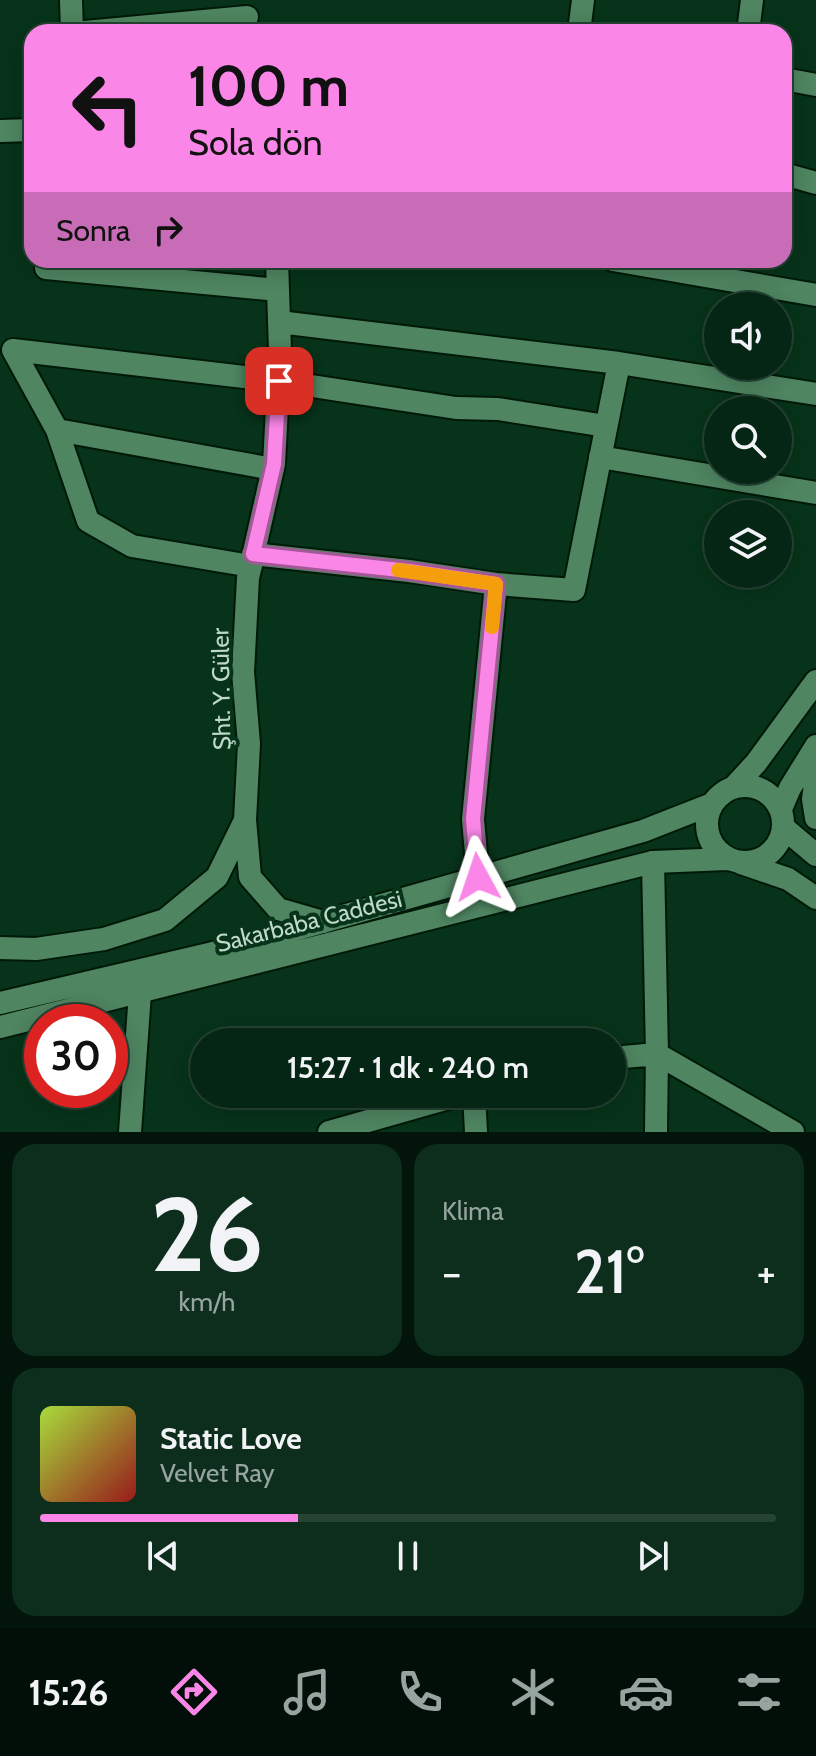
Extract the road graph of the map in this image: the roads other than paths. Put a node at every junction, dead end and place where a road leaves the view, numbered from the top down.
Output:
1 (71, 0) edge
2 (583, 0) edge
3 (752, 0) edge
4 (247, 16) edge
5 (72, 24) edge
6 (166, 24) edge
7 (580, 24) edge
8 (749, 24) edge
9 (792, 80) edge
10 (816, 85) edge
11 (24, 130) edge
12 (0, 131) edge
13 (792, 176) edge
14 (816, 183) edge
15 (46, 268) dead end
16 (277, 268) edge
17 (659, 268) edge
18 (278, 290) junction
19 (816, 295) edge
20 (279, 322) junction
21 (619, 363) junction
22 (279, 381) junction
23 (816, 394) edge
24 (606, 426) junction
25 (57, 430) junction
26 (600, 457) junction
27 (273, 469) junction
28 (816, 493) edge
29 (252, 560) junction
30 (496, 584) junction
31 (816, 681) edge
32 (816, 746) edge
33 (816, 778) edge
34 (733, 788) junction
35 (712, 804) junction
36 (816, 818) edge
37 (782, 819) junction
38 (245, 820) junction
39 (816, 855) edge
40 (733, 861) junction
41 (653, 862) junction
42 (478, 877) junction
43 (816, 898) edge
44 (323, 922) junction
45 (0, 948) edge
46 (140, 993) junction
47 (0, 1003) edge
48 (0, 1027) edge
49 (657, 1054) junction
50 (626, 1057) edge
51 (414, 1108) edge
52 (475, 1108) edge
53 (130, 1132) edge
54 (329, 1132) edge
55 (476, 1132) edge
56 (656, 1132) edge
57 (793, 1132) edge

1 - 5 street
2 - 7 street
3 - 8 street
4 - 6 street
9 - 10 street
11 - 12 street
13 - 14 street
15 - 18 street
16 - 18 street, Şht. Y. Güler
17 - 19 street
18 - 20 street, Şht. Y. Güler
20 - 21 street
20 - 22 street, Şht. Y. Güler
21 - 23 street
21 - 24 street
22 - 24 street
22 - 25 street
22 - 27 street, Şht. Y. Güler
24 - 26 street
25 - 27 street
25 - 29 street
26 - 28 street
26 - 30 street
27 - 29 street, Şht. Y. Güler
29 - 30 street
29 - 38 street, Şht. Y. Güler
30 - 42 street
31 - 34 street
32 - 37 street
33 - 36 street
34 - 35 street
34 - 37 street
35 - 40 street
35 - 42 street, Sakarbaba Caddesi
37 - 39 street
37 - 40 street
38 - 44 street
38 - 45 street, Şht. Y. Güler
40 - 41 street, Sakarbaba Caddesi
40 - 43 street, Sakarbaba Caddesi
41 - 46 street, Sakarbaba Caddesi
41 - 49 street
42 - 44 street, Sakarbaba Caddesi
44 - 47 street, Sakarbaba Caddesi
46 - 48 street, Sakarbaba Caddesi
46 - 53 street
49 - 50 street
49 - 56 street
49 - 57 street
51 - 54 street
52 - 55 street

